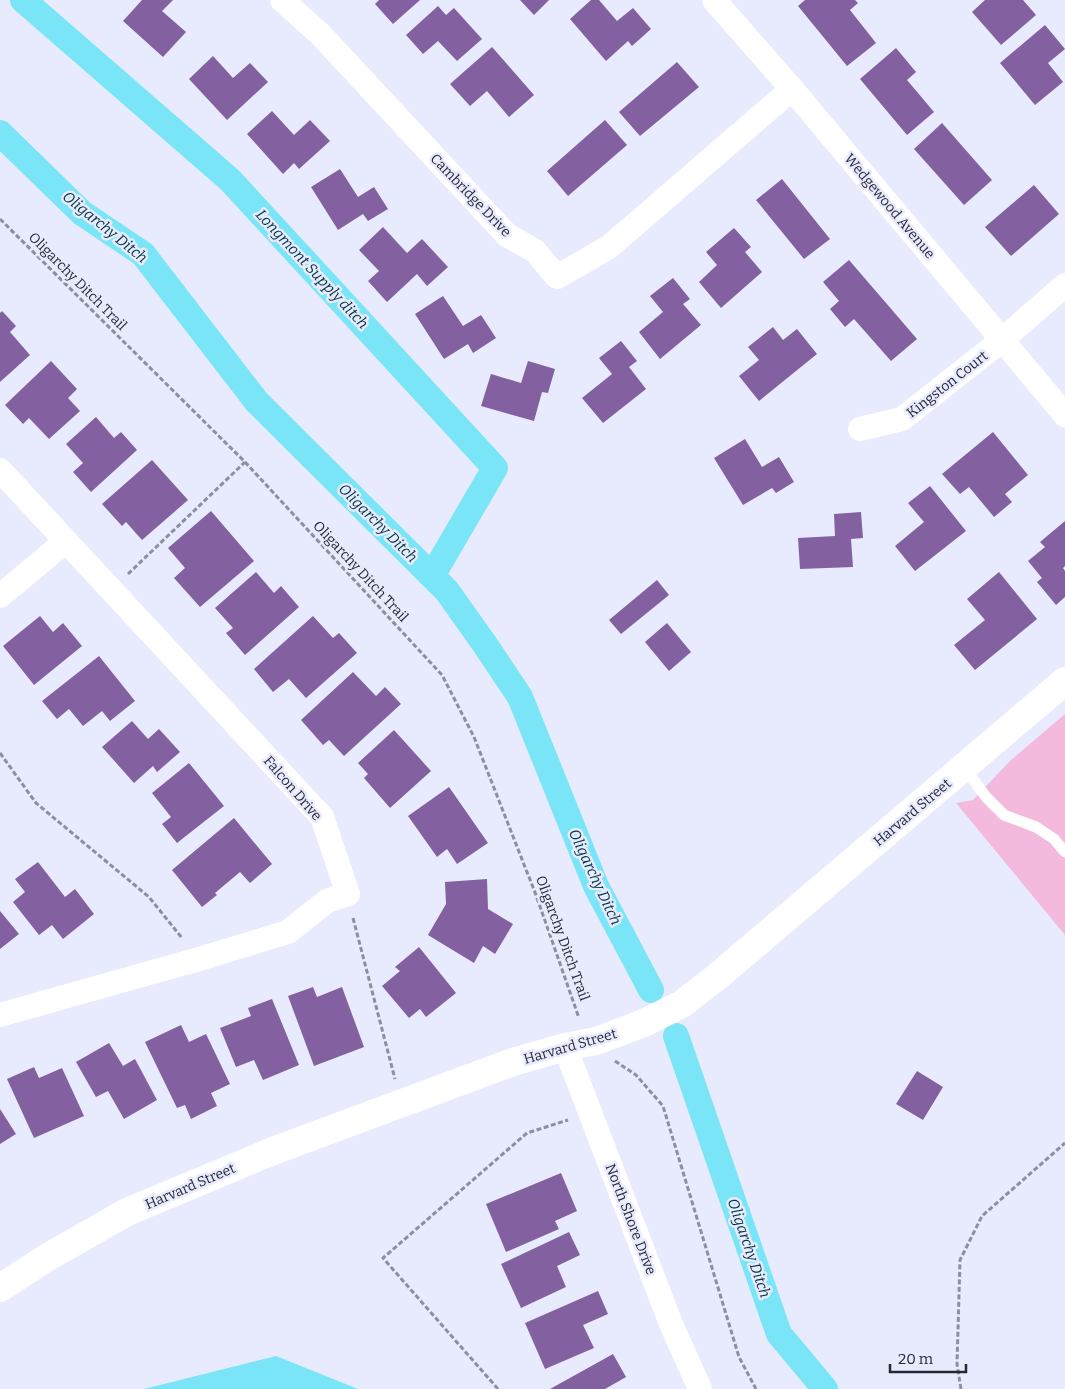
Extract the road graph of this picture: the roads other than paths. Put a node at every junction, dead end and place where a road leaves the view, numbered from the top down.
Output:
1 (282, 0) edge
2 (714, 0) edge
3 (792, 89) junction
4 (1065, 285) edge
5 (1002, 340) junction
6 (1065, 414) edge
7 (860, 429) dead end
8 (0, 470) edge
9 (66, 542) junction
10 (0, 596) edge
11 (1065, 682) edge
12 (964, 767) junction
13 (1065, 852) edge
14 (0, 1015) edge
15 (565, 1048) junction
16 (0, 1288) edge
17 (700, 1389) edge

1 - 3 street, Cambridge Drive
2 - 3 street, Wedgewood Avenue
3 - 5 street, Wedgewood Avenue
4 - 5 street, Kingston Court
5 - 6 street, Wedgewood Avenue
5 - 7 street, Kingston Court
8 - 9 street, Falcon Drive
9 - 10 street
9 - 14 street, Falcon Drive
11 - 12 street, Harvard Street
12 - 13 lane
12 - 15 street, Harvard Street
15 - 16 street, Harvard Street
15 - 17 street, North Shore Drive

